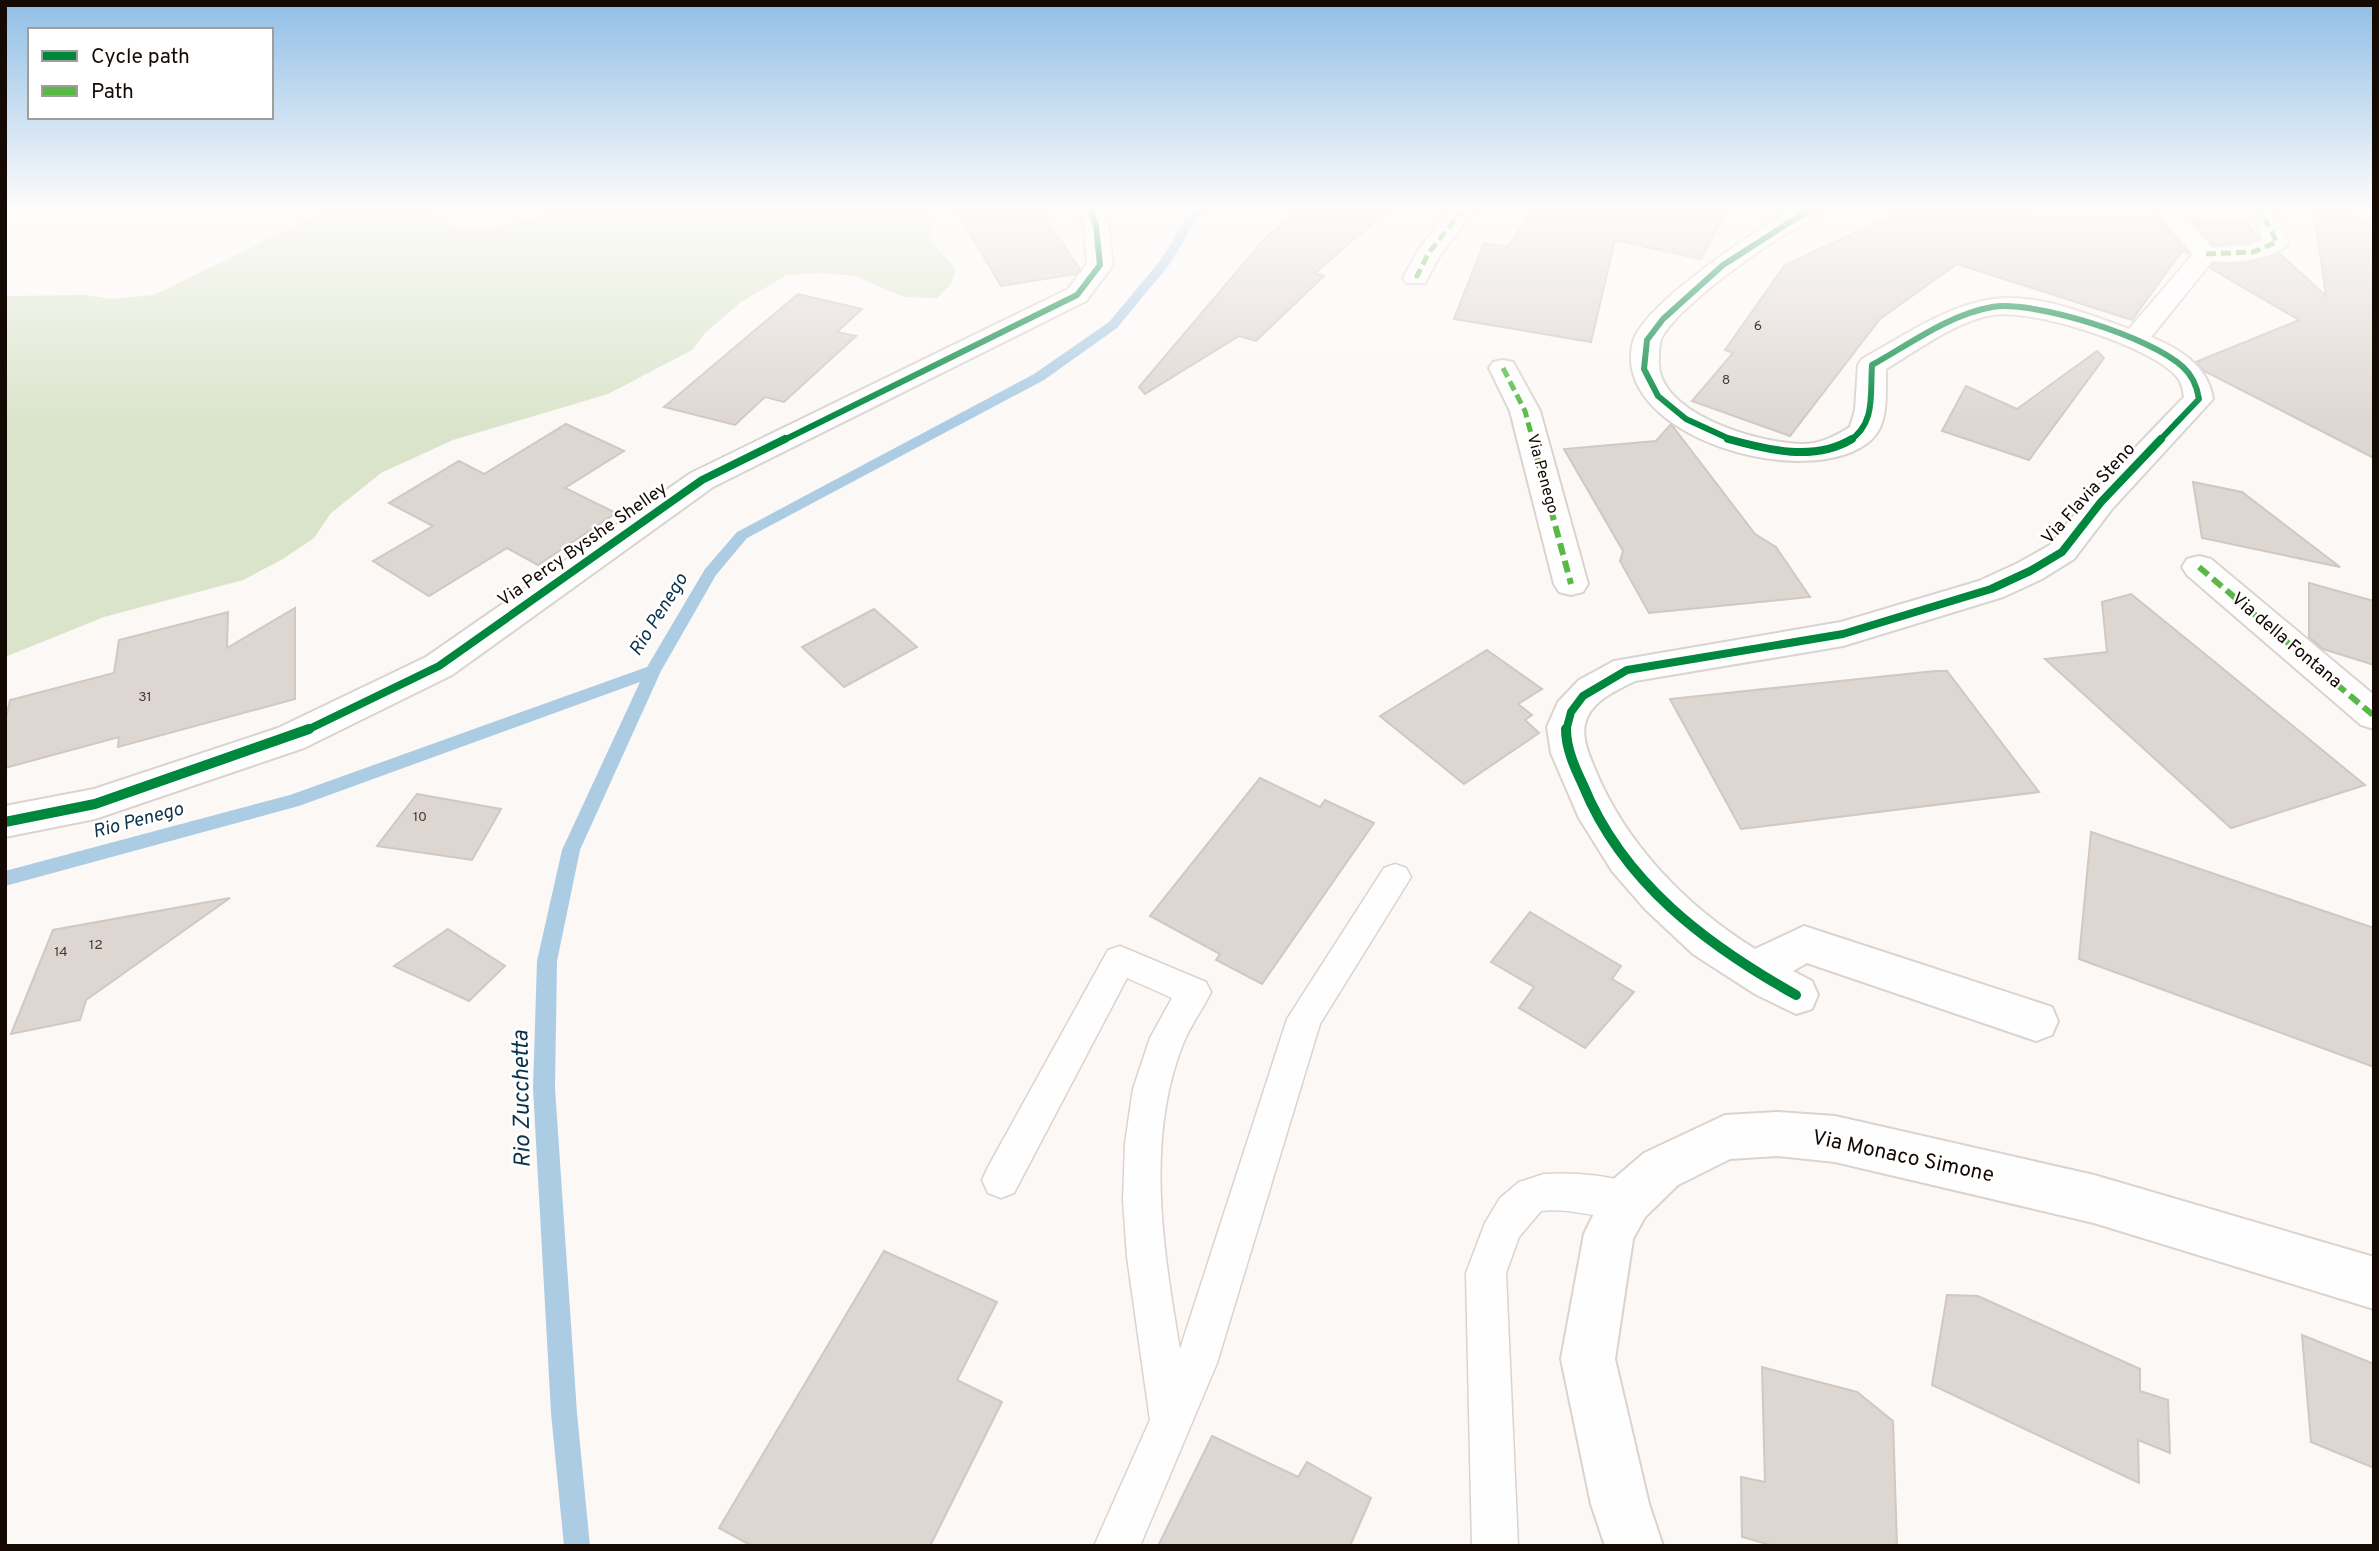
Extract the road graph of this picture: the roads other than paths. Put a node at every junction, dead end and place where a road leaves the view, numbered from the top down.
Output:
1 (1088, 280) edge
2 (1702, 280) edge
3 (2186, 280) edge
4 (2134, 340) junction
5 (1503, 368) dead end
6 (2199, 567) dead end
7 (1571, 584) dead end
8 (2374, 716) edge
9 (5, 822) edge
10 (1395, 877) dead end
11 (1754, 971) junction
12 (1796, 995) dead end
13 (2036, 1021) dead end
14 (1001, 1180) dead end
15 (1627, 1200) junction
16 (2374, 1283) edge
17 (1171, 1421) junction
18 (1117, 1546) edge
19 (1495, 1546) edge
20 (1634, 1546) edge

1 - 9 street, Via Percy Bysshe Shelley
2 - 4 street, Via Flavia Steno
3 - 4 street
4 - 11 street, Via Flavia Steno
5 - 7 street, Via Penego
6 - 8 street, Via della Fontana
10 - 17 lane
11 - 12 street, Via Flavia Steno
11 - 13 street
14 - 17 lane
15 - 16 street, Via Monaco Simone
15 - 19 lane
15 - 20 street, Via Monaco Simone
17 - 18 lane

